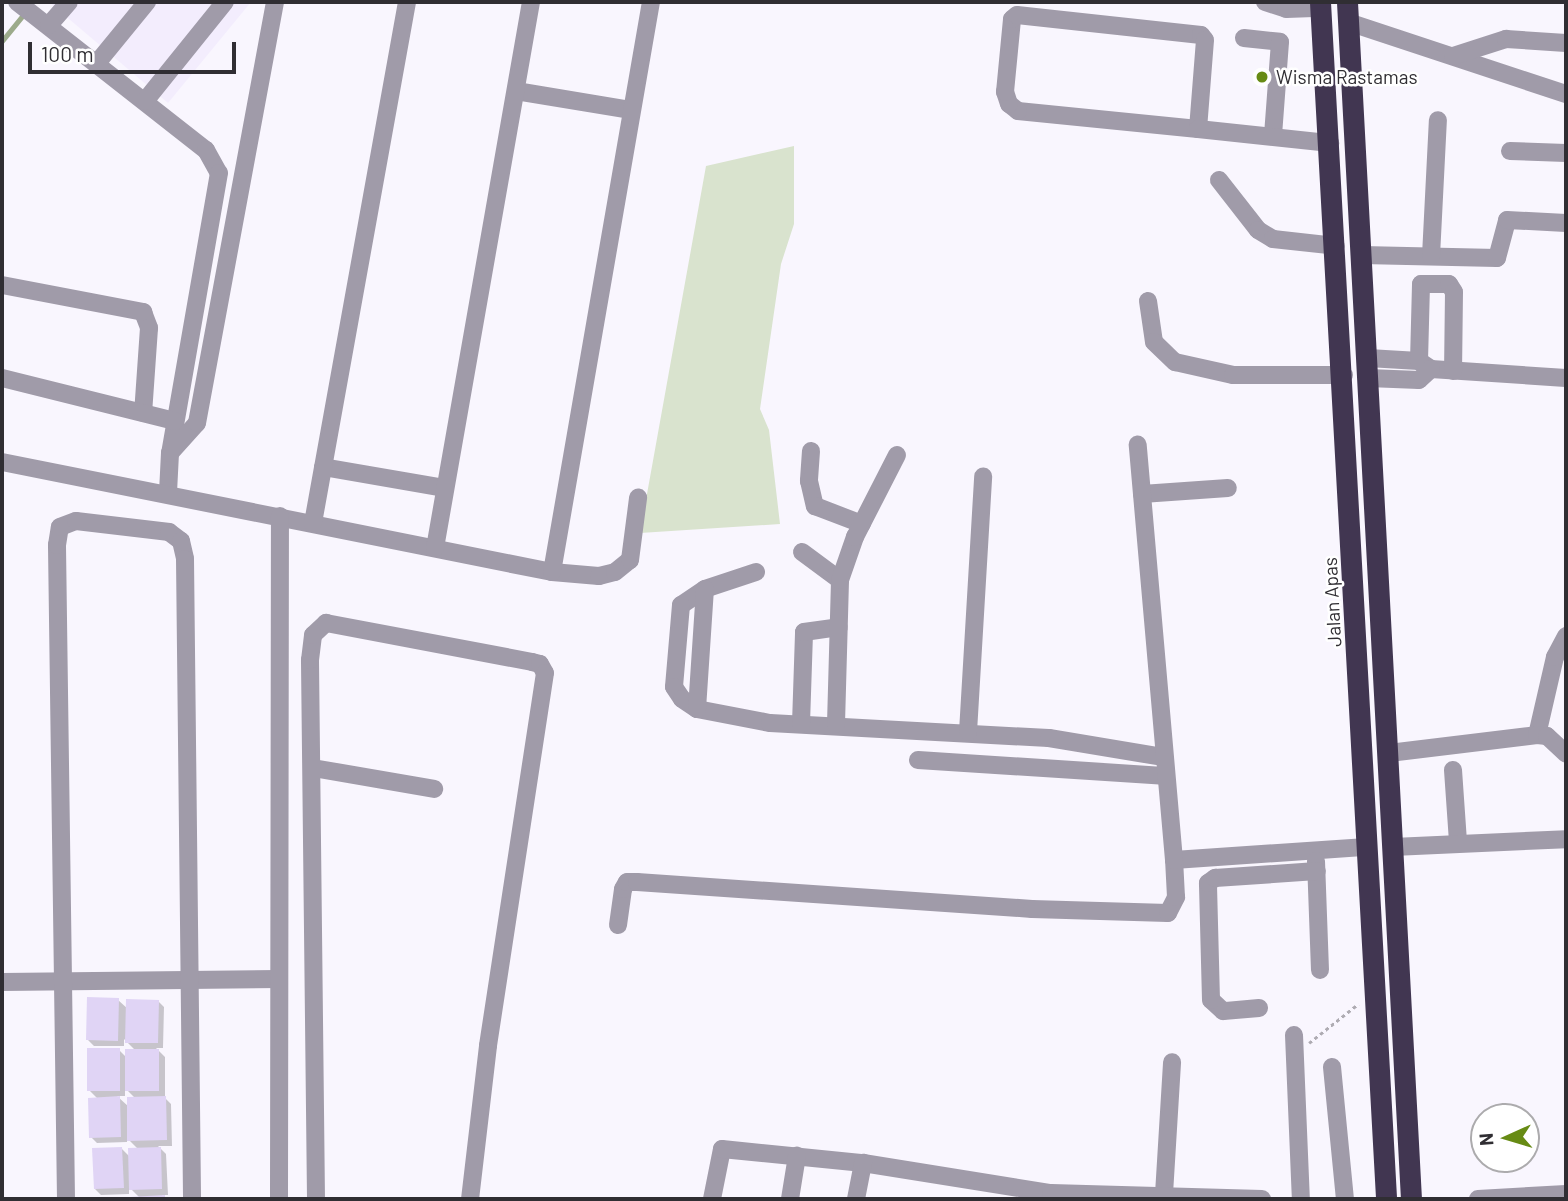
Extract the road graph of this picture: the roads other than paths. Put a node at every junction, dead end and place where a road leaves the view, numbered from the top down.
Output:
1 (17, 2) edge
2 (69, 2) edge
3 (147, 2) edge
4 (225, 2) edge
5 (275, 2) edge
6 (407, 2) edge
7 (531, 2) edge
8 (651, 2) edge
9 (1265, 2) edge
10 (1320, 5) edge
11 (1347, 12) edge
12 (49, 26) junction
13 (1244, 38) dead end
14 (1566, 43) edge
15 (1453, 55) junction
16 (97, 64) junction
17 (516, 91) junction
18 (1566, 94) edge
19 (145, 101) junction
20 (1354, 106) junction
21 (631, 110) junction
22 (1438, 120) dead end
23 (1198, 129) junction
24 (1273, 136) junction
25 (1330, 144) junction
26 (1510, 151) dead end
27 (1566, 153) edge
28 (1219, 180) dead end
29 (1566, 223) edge
30 (1336, 246) junction
31 (1362, 255) junction
32 (1431, 256) junction
33 (2, 285) edge
34 (1148, 301) dead end
35 (1425, 365) junction
36 (1368, 368) junction
37 (1453, 371) junction
38 (1327, 375) junction
39 (2, 378) edge
40 (1566, 378) edge
41 (143, 413) junction
42 (175, 421) junction
43 (1138, 445) dead end
44 (811, 451) dead end
45 (170, 453) junction
46 (897, 456) dead end
47 (2, 463) edge
48 (323, 467) junction
49 (983, 476) dead end
50 (445, 488) junction
51 (1228, 488) dead end
52 (168, 493) junction
53 (1142, 494) junction
54 (638, 498) dead end
55 (280, 516) junction
56 (313, 523) junction
57 (862, 524) junction
58 (435, 548) junction
59 (802, 552) dead end
60 (1378, 558) junction
61 (552, 572) junction
62 (756, 572) dead end
63 (840, 580) junction
64 (1356, 622) junction
65 (839, 627) junction
66 (1566, 636) edge
67 (801, 723) junction
68 (836, 724) junction
69 (968, 732) junction
70 (1537, 735) junction
71 (1389, 753) junction
72 (1566, 754) edge
73 (1162, 757) junction
74 (918, 760) dead end
75 (313, 768) junction
76 (1453, 770) dead end
77 (1163, 776) junction
78 (434, 789) dead end
79 (1566, 839) edge
80 (1458, 842) junction
81 (1367, 847) junction
82 (1393, 847) junction
83 (1316, 850) junction
84 (1174, 860) junction
85 (1317, 871) junction
86 (618, 925) dead end
87 (1320, 970) dead end
88 (279, 979) junction
89 (190, 980) junction
90 (2, 982) edge
91 (64, 982) junction
92 (1259, 1009) dead end
93 (1294, 1042) road end
94 (1172, 1062) dead end
95 (1332, 1067) dead end
96 (797, 1156) junction
97 (863, 1163) junction
98 (986, 1181) junction
99 (1164, 1194) junction
100 (1566, 1194) edge
101 (66, 1199) edge
102 (192, 1199) edge
103 (279, 1199) edge
104 (316, 1199) edge
105 (470, 1199) edge
106 (712, 1199) edge
107 (790, 1199) edge
108 (856, 1199) edge
109 (982, 1199) edge
110 (1262, 1199) edge
111 (1301, 1199) edge
112 (1345, 1199) edge
113 (1386, 1199) edge
114 (1411, 1199) edge
115 (1478, 1199) edge

1 - 12 street
2 - 12 street
3 - 16 street
4 - 19 street
5 - 45 street
6 - 48 street
7 - 17 street
8 - 21 street
9 - 10 street
10 - 25 highway, Jalan Apas
11 - 15 street
11 - 20 highway
12 - 16 street
13 - 24 street
14 - 15 street
15 - 18 street
16 - 19 street
17 - 21 street
17 - 50 street
19 - 42 street
20 - 25 highway
20 - 31 highway
21 - 61 street
22 - 32 street
23 - 23 street
23 - 24 street
24 - 25 street
25 - 30 highway, Jalan Apas
26 - 27 street
28 - 30 street
29 - 32 street
30 - 38 highway, Jalan Apas
31 - 32 street
31 - 36 highway
33 - 41 street
34 - 38 street
35 - 36 street
35 - 37 street
35 - 37 street
36 - 60 highway
37 - 40 street
38 - 64 highway, Jalan Apas
39 - 41 street
41 - 42 street
42 - 45 street
43 - 53 street
44 - 57 street
45 - 52 street
46 - 57 street
47 - 52 street
48 - 50 street
48 - 56 street
49 - 69 street
50 - 58 street
51 - 53 street
52 - 55 street
53 - 73 street
54 - 61 street
55 - 56 street
55 - 88 street
56 - 58 street
57 - 63 street
58 - 61 street
59 - 63 street
60 - 64 highway
60 - 71 highway
62 - 67 street
63 - 65 street
64 - 81 highway, Jalan Apas
65 - 67 street
65 - 68 street
66 - 70 street
67 - 68 street
68 - 69 street
69 - 73 street
70 - 71 street
70 - 72 street
71 - 82 highway
73 - 77 street
74 - 77 street
75 - 78 street
75 - 104 street
75 - 105 street
76 - 80 street
77 - 84 street
79 - 80 street
80 - 82 street
81 - 83 street
81 - 113 highway, Jalan Apas
82 - 114 highway
83 - 84 street
83 - 85 street
84 - 86 street
85 - 87 street
85 - 92 street
88 - 89 street
88 - 103 street
89 - 91 street
89 - 91 street
89 - 102 street
90 - 91 street
91 - 101 street
93 - 111 street
94 - 99 street
95 - 112 street
96 - 97 street
96 - 106 street
96 - 107 street
97 - 98 street
97 - 108 street
98 - 99 street
98 - 109 street
99 - 110 street
100 - 115 street

